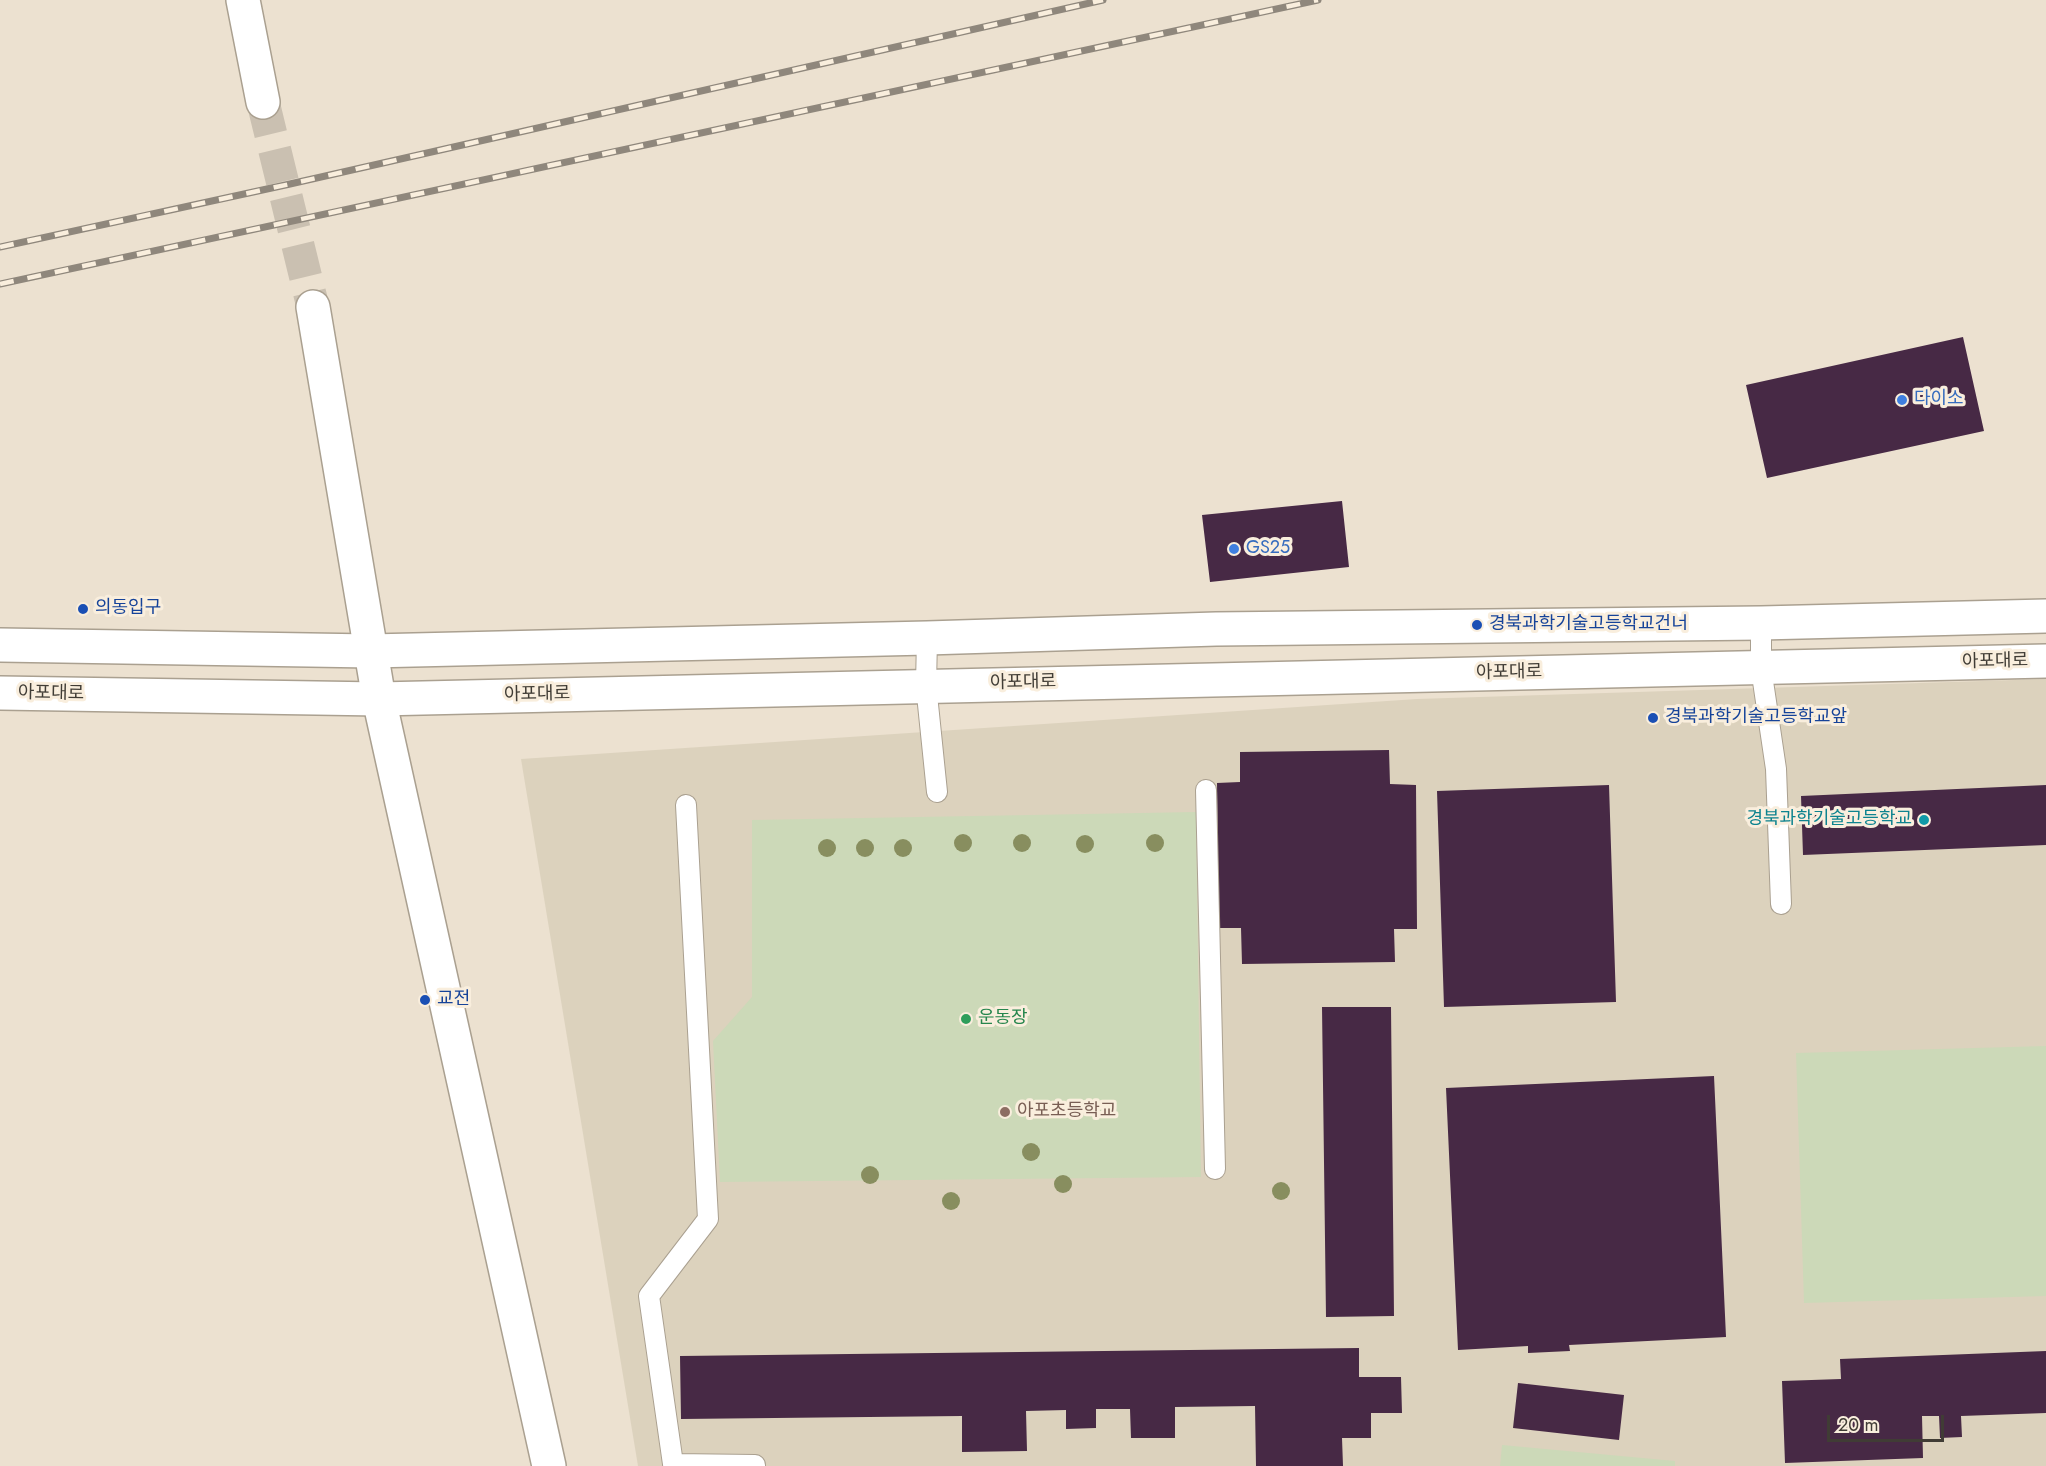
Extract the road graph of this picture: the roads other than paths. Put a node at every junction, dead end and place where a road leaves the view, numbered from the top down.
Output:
1 (243, 0) edge
2 (263, 102) tunnel mouth
3 (312, 308) tunnel mouth
4 (2046, 616) edge
5 (1761, 623) junction
6 (927, 638) junction
7 (0, 645) edge
8 (371, 651) junction
9 (2046, 661) edge
10 (1761, 668) junction
11 (926, 685) junction
12 (0, 693) edge
13 (378, 699) junction
14 (1206, 790) dead end
15 (937, 792) dead end
16 (686, 805) dead end
17 (1781, 904) dead end
18 (1215, 1169) dead end
19 (755, 1465) edge
20 (549, 1466) edge

1 - 2 main road
3 - 8 main road
4 - 5 main road
5 - 6 main road
5 - 10 lane
6 - 8 main road
6 - 11 lane
7 - 8 main road
8 - 13 main road
9 - 10 main road, 아포대로
10 - 11 main road, 아포대로
10 - 17 lane
11 - 13 main road, 아포대로
11 - 15 lane
12 - 13 main road, 아포대로
13 - 20 main road
14 - 18 lane
16 - 19 lane

